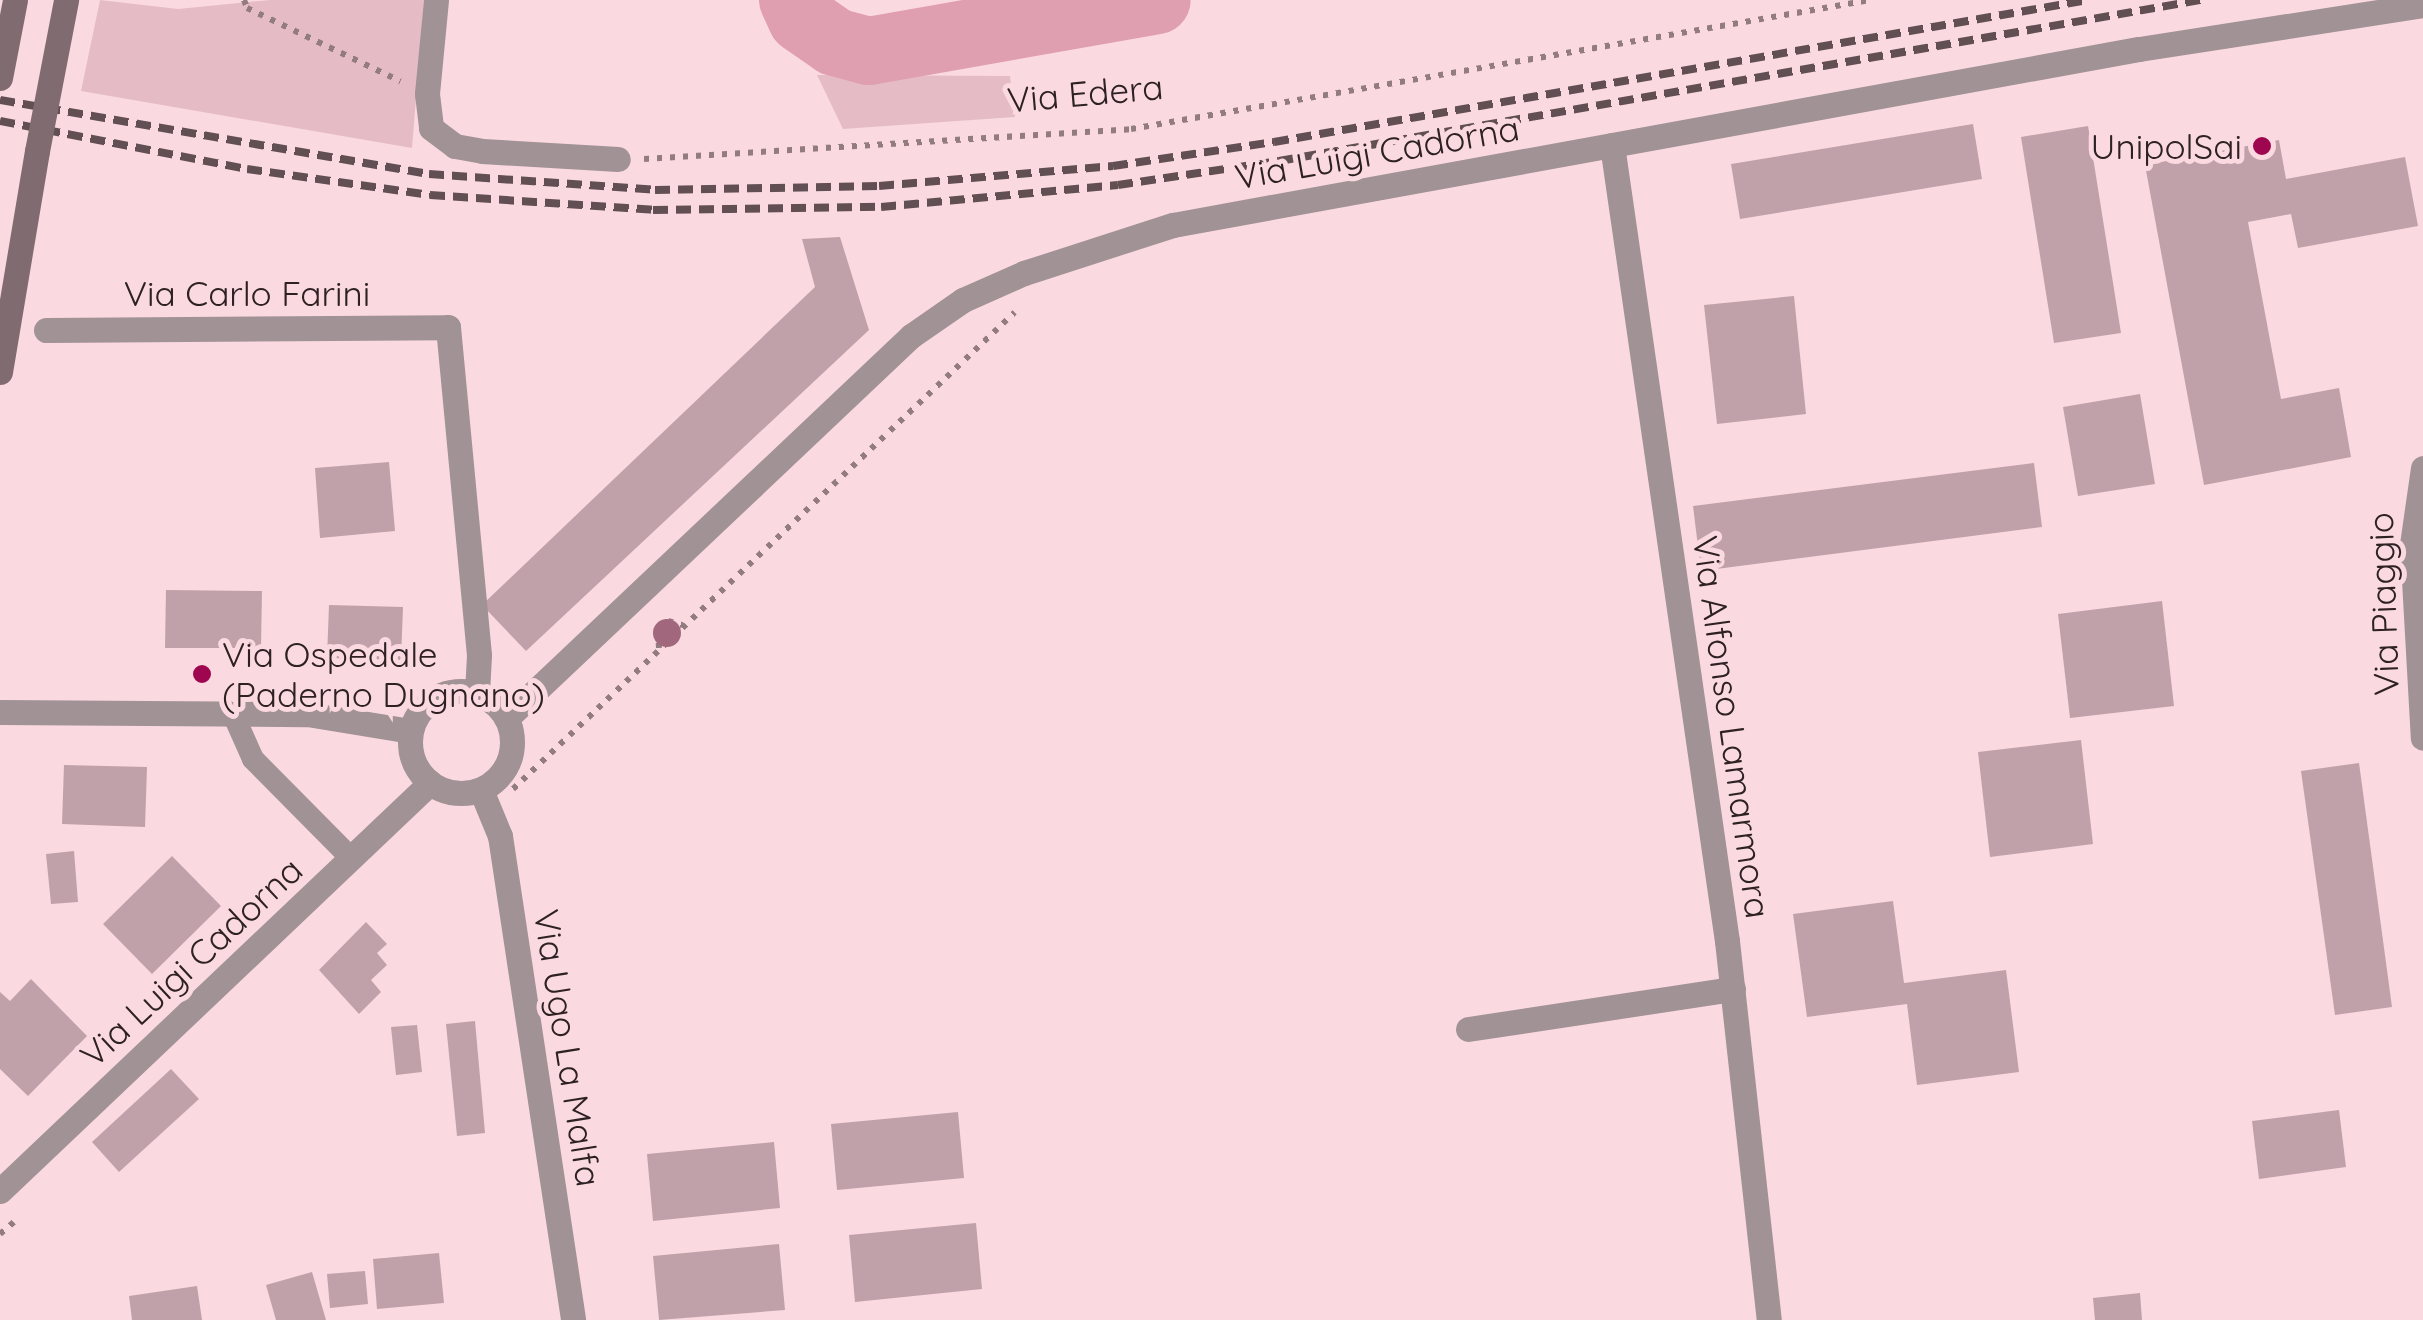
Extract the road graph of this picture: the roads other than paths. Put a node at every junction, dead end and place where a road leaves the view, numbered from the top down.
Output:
1 (16, 0) edge
2 (66, 0) edge
3 (436, 0) edge
4 (2423, 4) edge
5 (0, 78) edge
6 (1612, 145) junction
7 (618, 159) road end
8 (46, 330) dead end
9 (0, 372) edge
10 (2423, 468) edge
11 (476, 692) junction
12 (0, 712) edge
13 (233, 714) junction
14 (507, 718) junction
15 (411, 731) junction
16 (2423, 738) edge
17 (430, 783) junction
18 (481, 790) junction
19 (351, 858) junction
20 (1732, 989) junction
21 (1468, 1028) dead end
22 (0, 1191) edge
23 (573, 1320) edge
24 (1768, 1320) edge

1 - 5 main road
2 - 9 main road, bridge
3 - 7 street
4 - 6 street, Via Luigi Cadorna
6 - 14 street, Via Luigi Cadorna
6 - 20 street, Via Alfonso Lamarmora
8 - 11 street, Via Carlo Farini
10 - 16 street, Via Piaggio
11 - 14 street
11 - 15 street
12 - 13 street
13 - 15 street
13 - 19 lane
14 - 18 street
15 - 17 street
17 - 18 street
17 - 19 street, Via Luigi Cadorna
18 - 23 street, Via Ugo La Malfa
19 - 22 street, Via Luigi Cadorna
20 - 21 street
20 - 24 street, Via Alfonso Lamarmora

